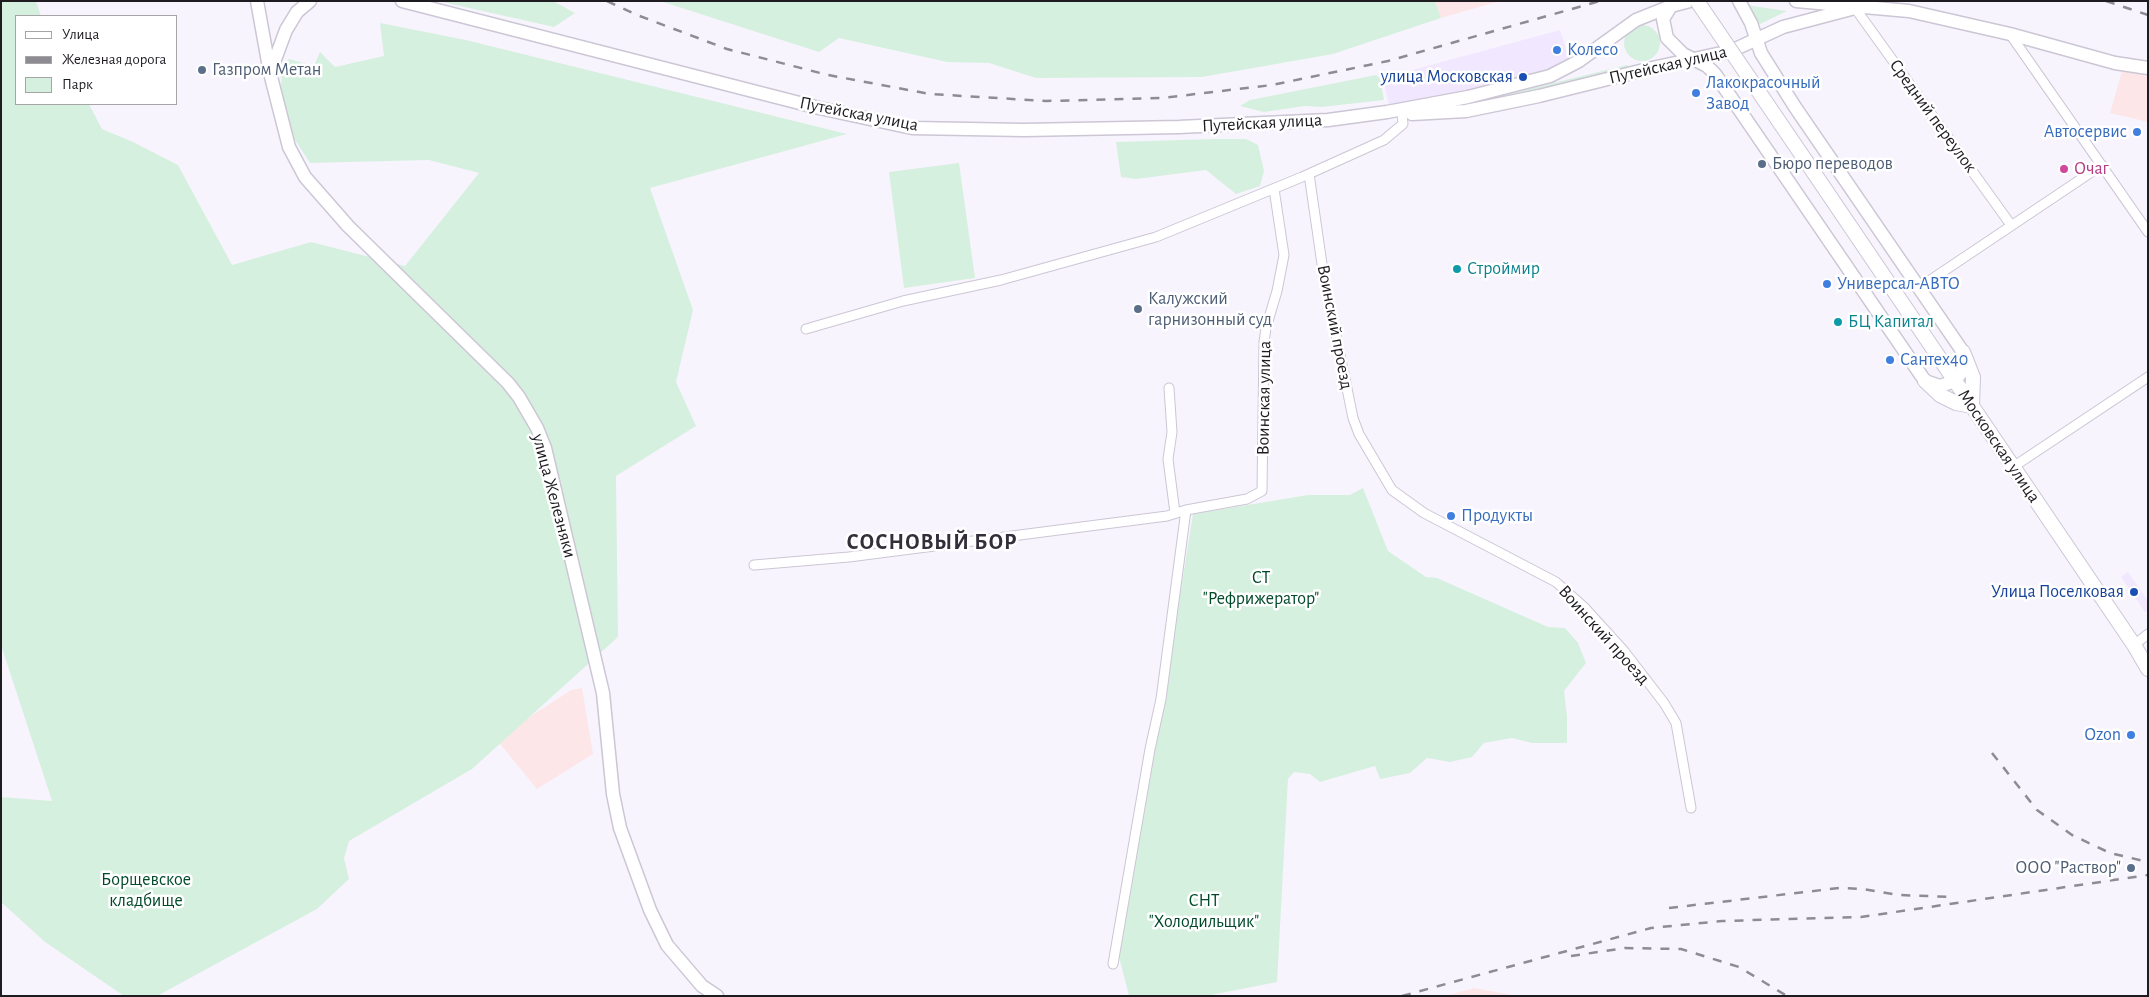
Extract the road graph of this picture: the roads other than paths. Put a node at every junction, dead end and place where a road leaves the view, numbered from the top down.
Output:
1 (257, 1) edge
2 (310, 1) edge
3 (402, 1) edge
4 (1690, 1) edge
5 (1697, 1) edge
6 (1739, 1) edge
7 (1796, 1) edge
8 (1671, 6) junction
9 (1855, 8) junction
10 (2010, 34) junction
11 (1756, 40) junction
12 (1696, 60) junction
13 (2148, 68) edge
14 (270, 72) junction
15 (1387, 112) junction
16 (1402, 114) junction
17 (2102, 165) junction
18 (1309, 174) junction
19 (1274, 189) junction
20 (2011, 225) junction
21 (2148, 232) edge
22 (1920, 287) junction
23 (806, 329) dead end
24 (1963, 352) junction
25 (2148, 377) edge
26 (1925, 381) junction
27 (1955, 381) junction
28 (1169, 388) dead end
29 (1972, 406) junction
30 (2013, 467) junction
31 (1186, 510) junction
32 (1175, 513) junction
33 (754, 565) dead end
34 (2148, 634) edge
35 (2134, 645) junction
36 (2148, 669) edge
37 (1691, 808) dead end
38 (1113, 964) dead end
39 (717, 996) edge

1 - 14 street, улица Железняки
2 - 14 street
3 - 15 street, Путейская улица
4 - 8 street, Путейская улица
5 - 27 main road, Московская улица, bridge
6 - 11 street
7 - 9 street, Путейская улица
8 - 12 street
8 - 15 street, Путейская улица
9 - 10 street, Путейская улица
9 - 11 street, Путейская улица
9 - 20 street, Средний переулок
10 - 13 street, Путейская улица
10 - 17 street
11 - 12 street, Путейская улица
11 - 22 street
12 - 16 street, Путейская улица
12 - 26 street
14 - 39 street, улица Железняки
15 - 16 street, Путейская улица
16 - 18 street
17 - 20 street
17 - 21 street
18 - 19 street
18 - 37 street, Воинский проезд
19 - 23 street
19 - 31 street, Воинская улица
20 - 22 street
22 - 24 street
24 - 27 street
24 - 29 main road
25 - 30 street
26 - 27 street
26 - 29 main road
27 - 29 main road, Московская улица
28 - 32 street
29 - 30 main road, Московская улица
30 - 35 main road, Московская улица
31 - 32 street
31 - 38 street
32 - 33 street
34 - 35 street
35 - 36 main road, Московская улица

